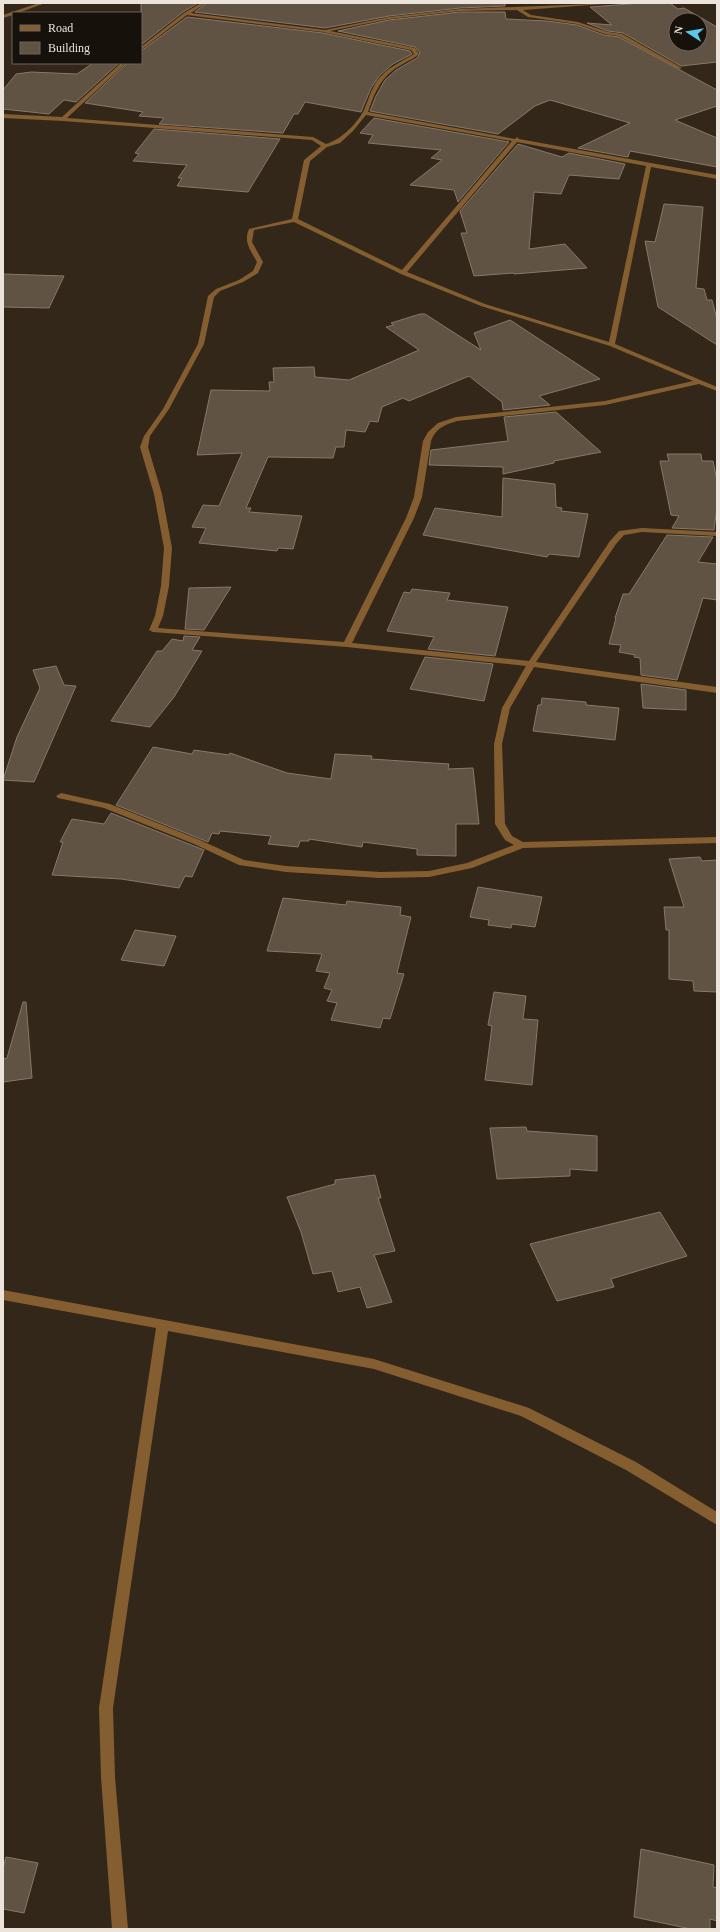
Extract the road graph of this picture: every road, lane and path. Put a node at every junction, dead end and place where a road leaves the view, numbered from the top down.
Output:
1 (43, 3) edge
2 (204, 3) edge
3 (616, 3) edge
4 (518, 9) junction
5 (16, 12) edge
6 (186, 14) junction
7 (323, 31) junction
8 (142, 48) edge
9 (123, 64) edge
10 (680, 68) dead end
11 (365, 113) junction
12 (3, 116) edge
13 (63, 119) junction
14 (517, 139) junction
15 (326, 146) junction
16 (649, 164) junction
17 (717, 177) edge
18 (295, 220) junction
19 (403, 273) junction
20 (612, 345) junction
21 (698, 382) junction
22 (717, 389) edge
23 (717, 534) edge
24 (347, 645) junction
25 (531, 664) junction
26 (717, 690) edge
27 (61, 796) dead end
28 (717, 840) edge
29 (522, 846) junction
30 (3, 1295) edge
31 (163, 1325) junction
32 (717, 1519) edge
33 (120, 1929) edge

1 - 5 street
2 - 6 street
3 - 4 street
4 - 7 street
4 - 10 street
6 - 7 street
6 - 8 street
7 - 11 street
9 - 13 street
11 - 14 street
11 - 15 street
12 - 13 street
13 - 15 street
14 - 16 street
14 - 19 street
15 - 18 street
16 - 17 street
16 - 20 street
18 - 19 street
18 - 24 street
19 - 20 street
20 - 21 street
21 - 22 street
21 - 24 street
23 - 25 street
24 - 25 street
25 - 26 street
25 - 29 street
27 - 29 street
28 - 29 street
30 - 31 street
31 - 32 street
31 - 33 street

